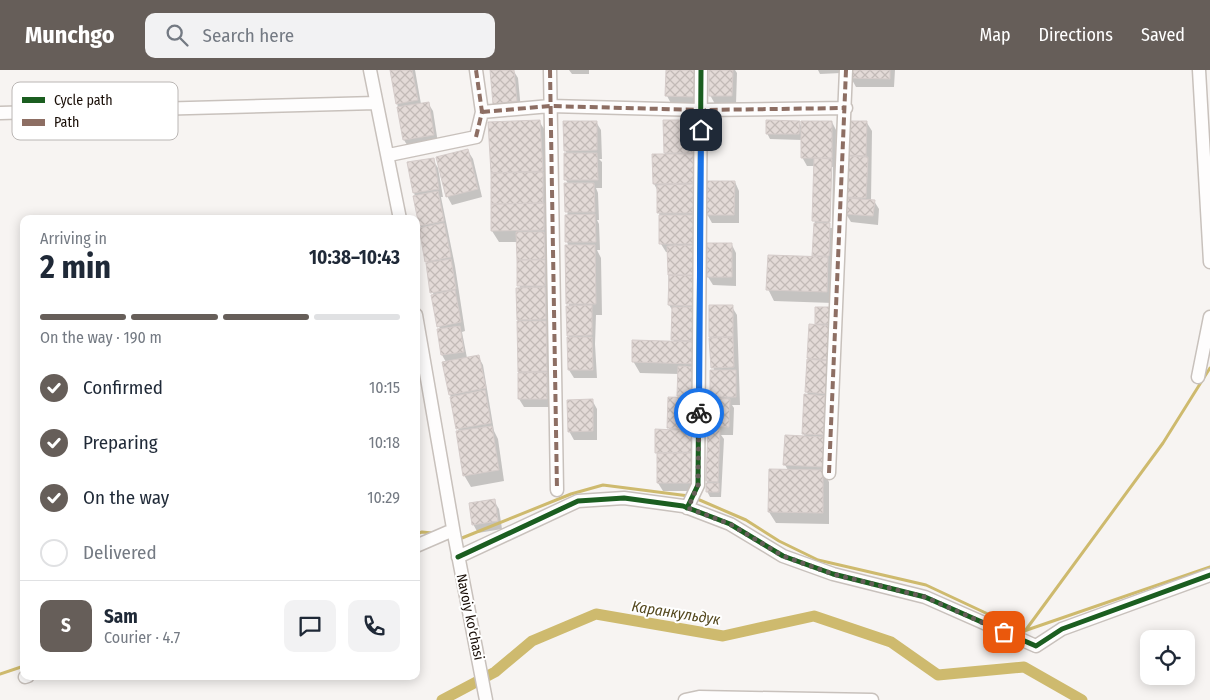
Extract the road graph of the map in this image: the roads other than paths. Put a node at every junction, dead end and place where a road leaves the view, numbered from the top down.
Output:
1 (370, 70) edge
2 (476, 70) edge
3 (550, 70) edge
4 (700, 70) edge
5 (846, 70) edge
6 (1199, 70) edge
7 (376, 103) junction
8 (550, 106) junction
9 (178, 108) edge
10 (846, 108) junction
11 (701, 110) junction
12 (482, 112) junction
13 (389, 155) junction
14 (399, 215) edge
15 (1210, 262) edge
16 (1210, 317) edge
17 (420, 338) edge
18 (1198, 377) dead end
19 (829, 473) dead end
20 (557, 490) dead end
21 (688, 508) junction
22 (453, 532) junction
23 (420, 544) edge
24 (458, 558) junction
25 (1210, 575) edge
26 (485, 696) edge
27 (685, 700) edge
28 (872, 700) edge

1 - 7 street
2 - 12 street
3 - 8 street
4 - 11 street
5 - 10 street
6 - 15 street
7 - 9 street
7 - 13 street
8 - 11 street
8 - 12 street
8 - 20 street
10 - 11 street
10 - 19 street
11 - 21 street
12 - 13 street
13 - 14 street
16 - 18 street
17 - 22 street, Navoiy ko'chasi
21 - 24 street
21 - 25 street
22 - 23 street
22 - 24 street, Navoiy ko'chasi
24 - 26 street, Navoiy ko'chasi
27 - 28 street

